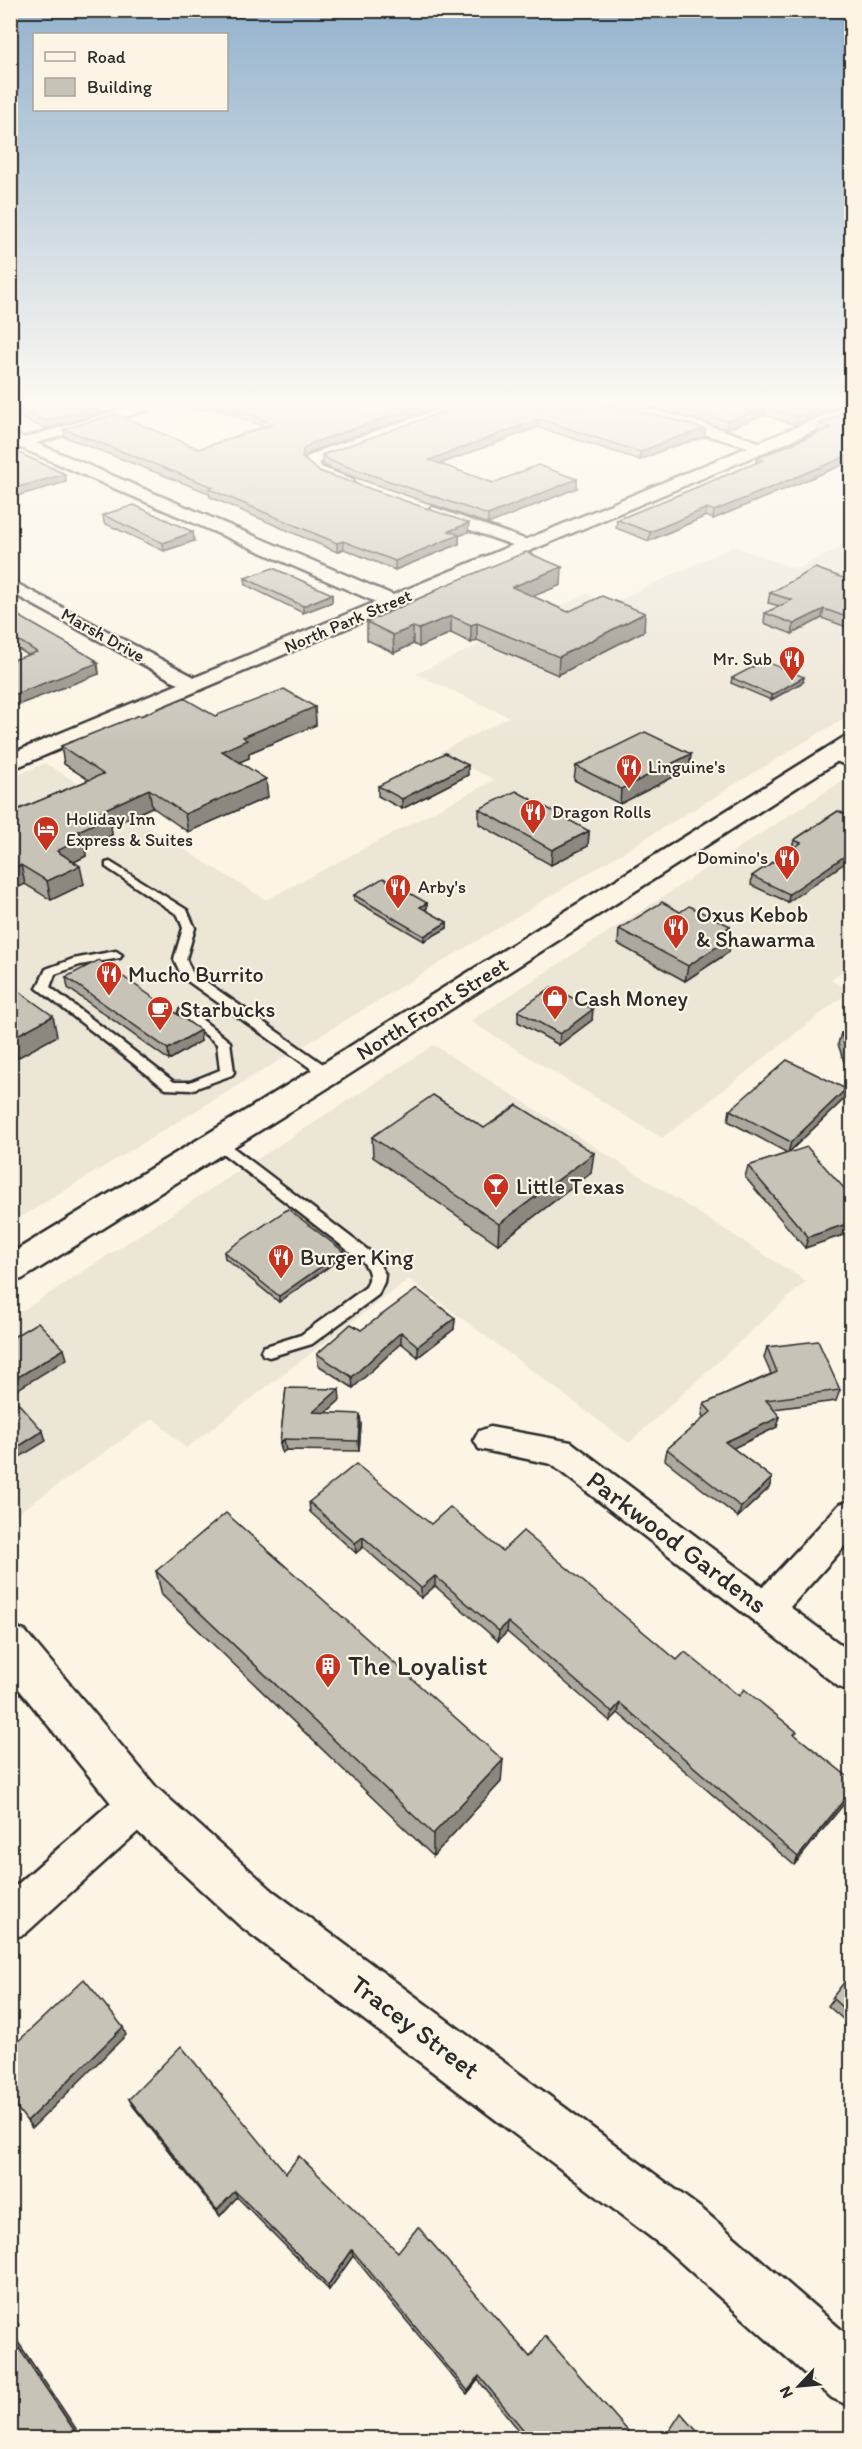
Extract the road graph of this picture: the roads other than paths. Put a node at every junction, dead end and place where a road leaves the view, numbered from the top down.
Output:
1 (202, 521) edge
2 (460, 521) edge
3 (584, 521) edge
4 (527, 545) junction
5 (10, 585) edge
6 (393, 602) junction
7 (195, 685) junction
8 (846, 753) edge
9 (10, 763) edge
10 (110, 866) dead end
11 (116, 955) dead end
12 (185, 1013) dead end
13 (328, 1074) junction
14 (217, 1142) junction
15 (10, 1270) edge
16 (269, 1351) dead end
17 (490, 1440) dead end
18 (852, 1514) edge
19 (765, 1609) junction
20 (10, 1645) edge
21 (852, 1675) edge
22 (140, 1803) junction
23 (10, 1918) edge
24 (852, 2378) edge

1 - 6 street
2 - 4 street
3 - 4 street, North Park Street
4 - 6 street, North Park Street
5 - 7 street, Marsh Drive
6 - 7 street, North Park Street
7 - 9 street, North Park Street
8 - 13 street, North Front Street
10 - 13 lane
11 - 12 lane
13 - 14 street, North Front Street
14 - 15 street, North Front Street
14 - 16 lane
17 - 19 street, Parkwood Gardens
18 - 19 street
19 - 21 street, Parkwood Gardens
20 - 22 street, Tracey Street
22 - 23 street
22 - 24 street, Tracey Street

